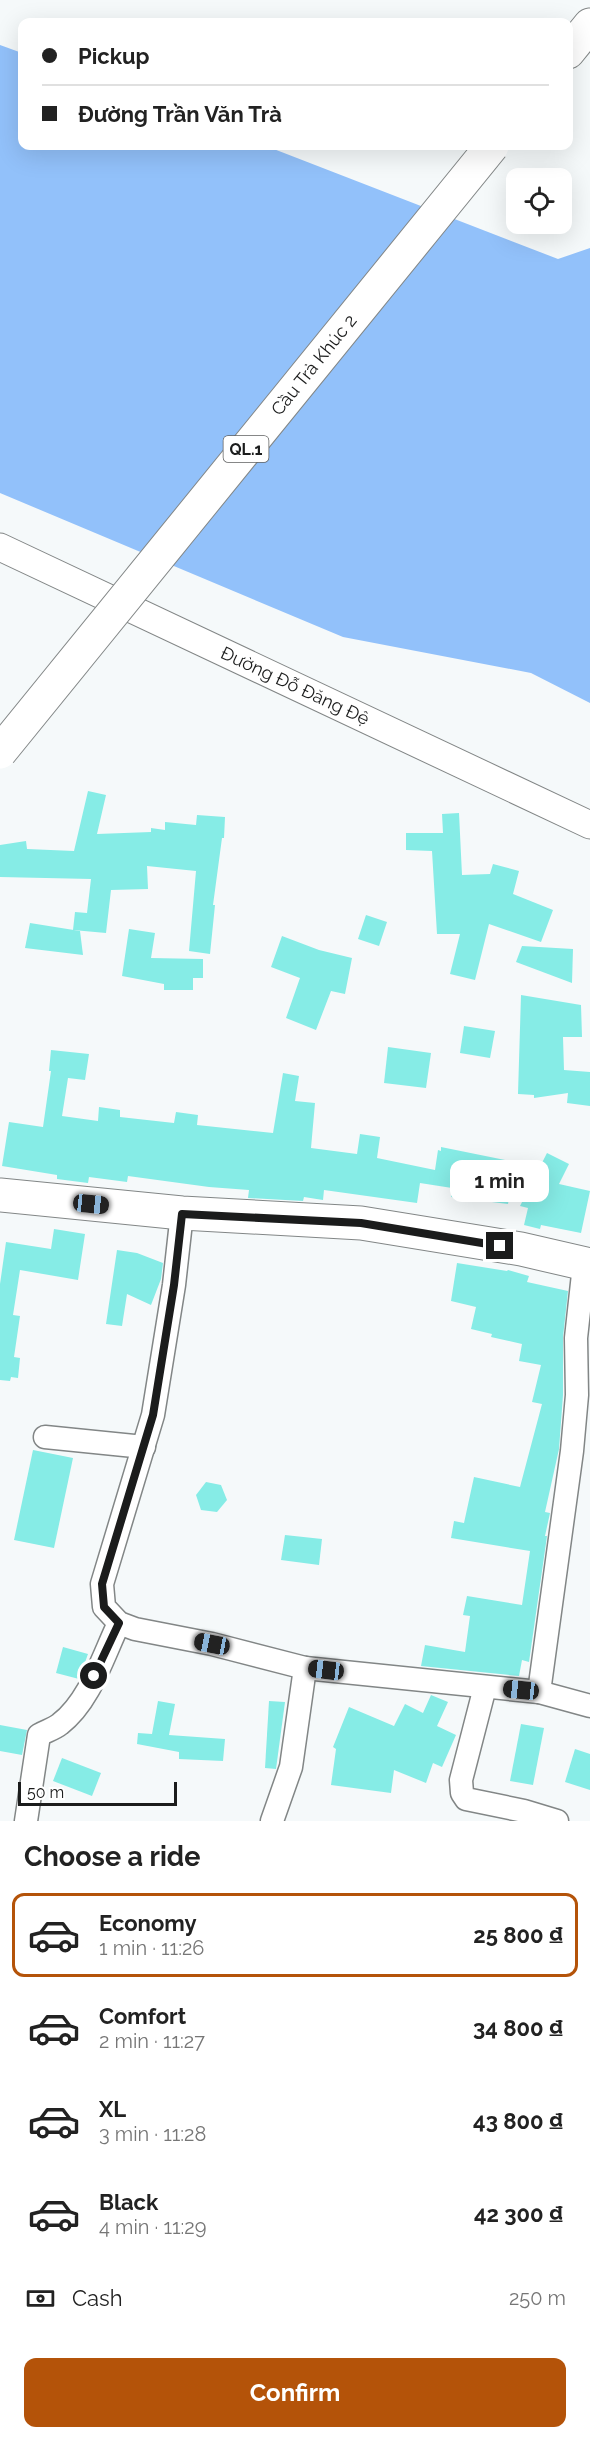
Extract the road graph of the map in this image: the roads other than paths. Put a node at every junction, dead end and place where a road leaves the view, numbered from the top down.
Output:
1 (590, 26) edge
2 (573, 46) edge
3 (489, 150) edge
4 (0, 548) edge
5 (0, 753) edge
6 (590, 825) edge
7 (0, 1195) edge
8 (182, 1214) junction
9 (587, 1265) edge
10 (45, 1437) dead end
11 (144, 1447) junction
12 (119, 1623) junction
13 (305, 1668) junction
14 (485, 1687) junction
15 (539, 1692) junction
16 (590, 1706) edge
17 (26, 1821) edge
18 (272, 1821) edge
19 (557, 1821) edge

1 - 2 main road
3 - 5 main road, Cầu Trà Khúc 2 / QL.1, bridge
4 - 6 street, Đường Đỗ Đăng Đệ
7 - 8 main road
8 - 9 main road
8 - 11 street
9 - 15 street
10 - 11 street
11 - 12 street
12 - 13 street
12 - 17 street
13 - 14 street
13 - 18 street
14 - 15 street
14 - 19 street
15 - 16 street

